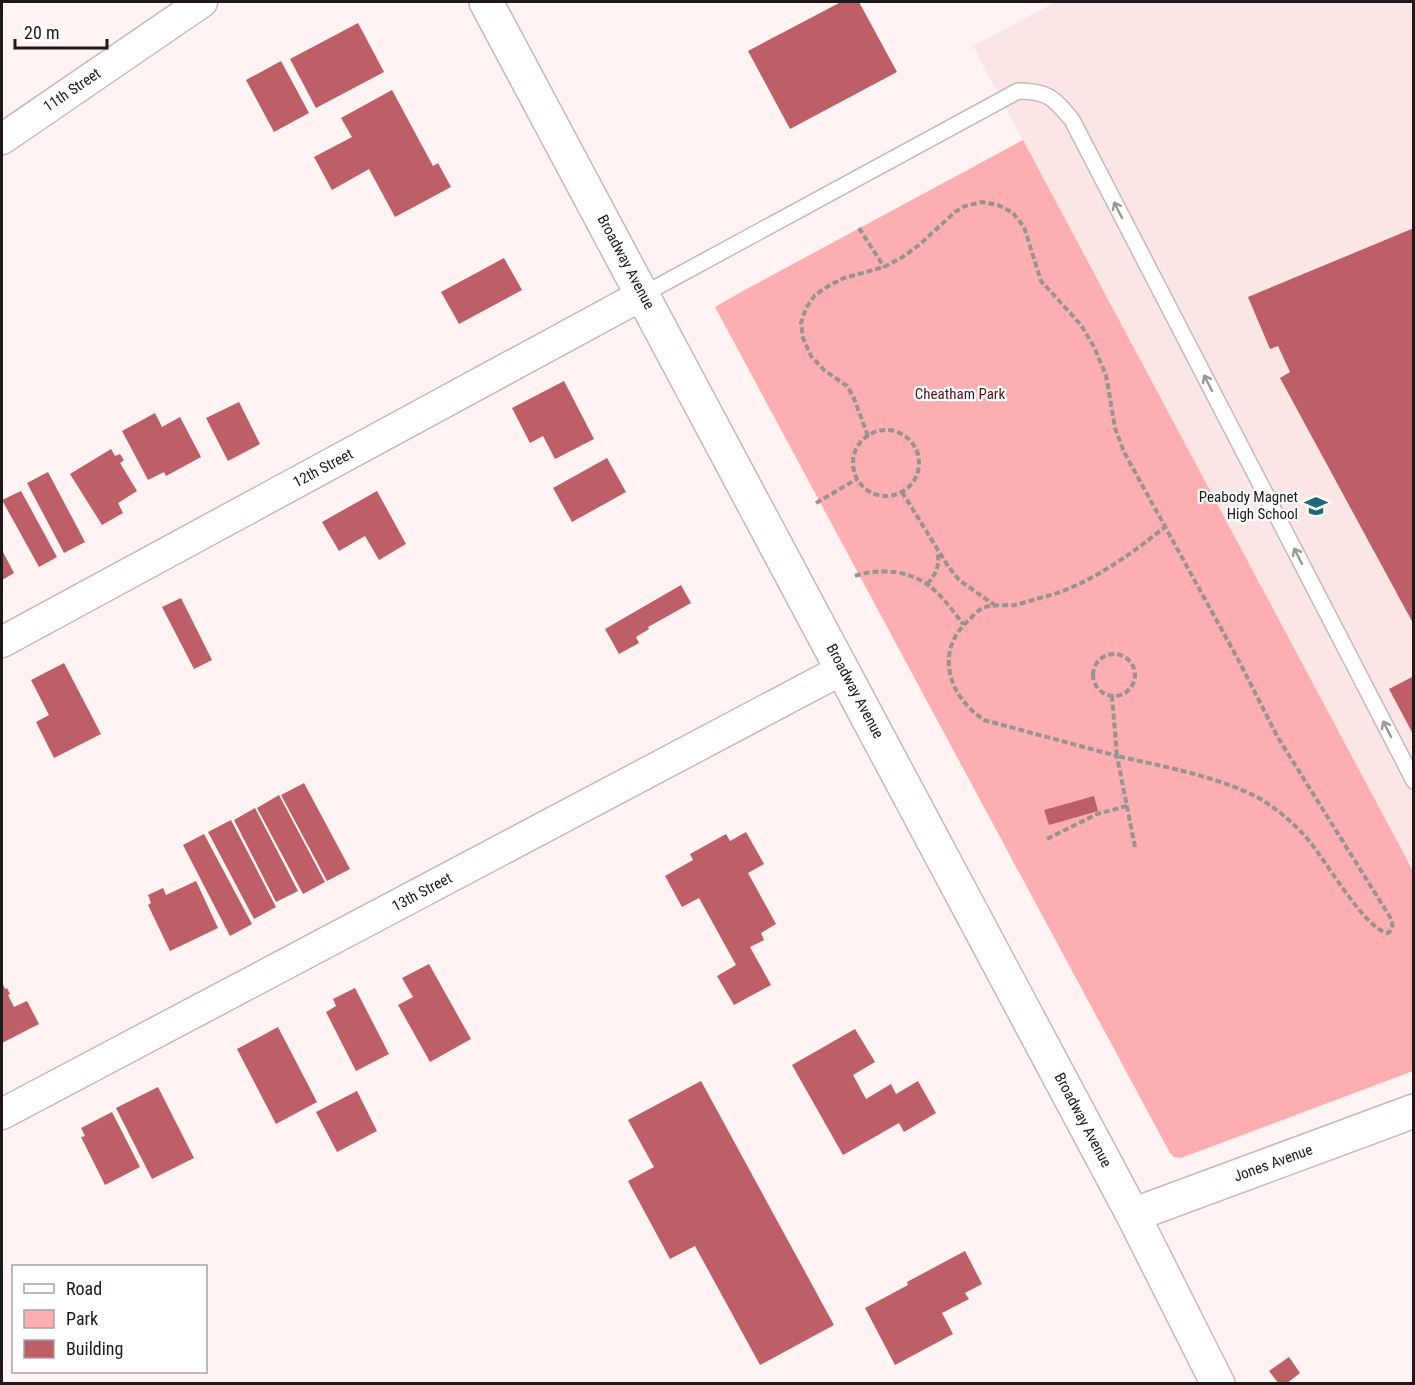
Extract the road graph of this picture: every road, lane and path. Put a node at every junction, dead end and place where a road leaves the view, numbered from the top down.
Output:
1 (202, 2) edge
2 (486, 2) edge
3 (2, 139) edge
4 (859, 228) dead end
5 (884, 267) junction
6 (644, 294) junction
7 (868, 436) junction
8 (857, 479) junction
9 (902, 492) junction
10 (816, 503) dead end
11 (1165, 526) junction
12 (938, 551) junction
13 (855, 576) dead end
14 (927, 584) junction
15 (996, 607) junction
16 (963, 624) junction
17 (2, 642) edge
18 (843, 669) junction
19 (1112, 696) junction
20 (1117, 756) junction
21 (1413, 781) edge
22 (1126, 806) junction
23 (1047, 839) dead end
24 (1135, 847) dead end
25 (1413, 1111) edge
26 (2, 1114) edge
27 (1133, 1215) junction
28 (1218, 1383) edge

1 - 3 street, 11th Street
2 - 6 main road, Broadway Avenue
4 - 5 path
5 - 7 path
5 - 11 path
6 - 17 street, 12th Street
6 - 18 main road, Broadway Avenue
21 -> 6 lane
7 - 8 path
7 - 9 path
8 - 9 path
8 - 10 path
9 - 12 path
11 - 15 path
11 - 20 path
12 - 14 path
12 - 15 path
13 - 14 path
14 - 16 path
15 - 16 path
16 - 20 path
18 - 26 street, 13th Street
18 - 27 main road, Broadway Avenue
19 - 19 path
19 - 20 path
20 - 22 path
22 - 23 path
22 - 24 path
25 - 27 main road, Jones Avenue
27 - 28 main road, Broadway Avenue

